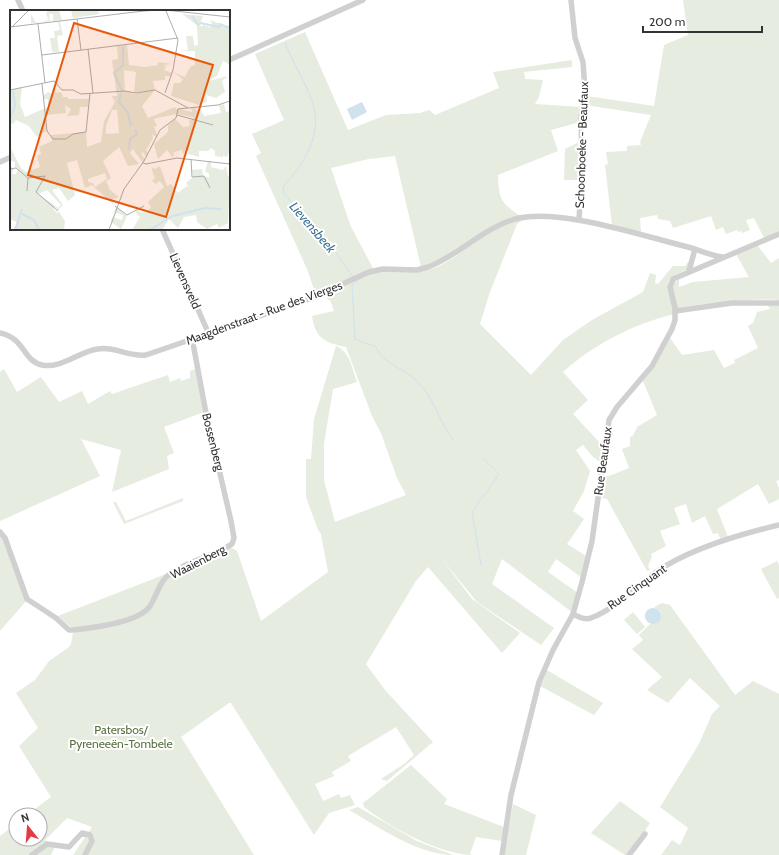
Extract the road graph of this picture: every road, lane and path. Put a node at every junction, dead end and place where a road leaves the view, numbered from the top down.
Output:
1 (18, 0) edge
2 (363, 0) edge
3 (571, 0) edge
4 (23, 10) edge
5 (230, 60) edge
6 (10, 157) edge
7 (0, 162) edge
8 (579, 220) junction
9 (162, 230) edge
10 (779, 234) edge
11 (695, 249) junction
12 (723, 257) junction
13 (690, 271) junction
14 (779, 303) edge
15 (675, 310) junction
16 (208, 332) junction
17 (0, 333) edge
18 (192, 338) junction
19 (779, 525) edge
20 (0, 532) edge
21 (232, 544) joint
22 (573, 614) junction
23 (645, 834) dead end
24 (32, 855) edge
25 (85, 855) edge
26 (502, 855) edge
27 (629, 855) edge

1 - 4 street
2 - 5 street
3 - 8 street, Schoonboeke - Beaufaux
6 - 7 street
8 - 11 street, Maagdenstraat - Rue des Vierges
8 - 16 street, Maagdenstraat - Rue des Vierges
9 - 16 street, Lievensveld
10 - 12 street, Rue Beaufaux
11 - 12 street
11 - 13 street
12 - 13 street, Rue Beaufaux
13 - 15 street, Rue Beaufaux
14 - 15 street
15 - 22 street, Rue Beaufaux
16 - 18 street, Maagdenstraat - Rue des Vierges
17 - 18 street, Maagdenstraat - Rue des Vierges
18 - 21 street, Bossenberg
19 - 22 street, Rue Cinquant
20 - 21 street, Waaienberg
22 - 26 street
23 - 27 street
24 - 25 street

